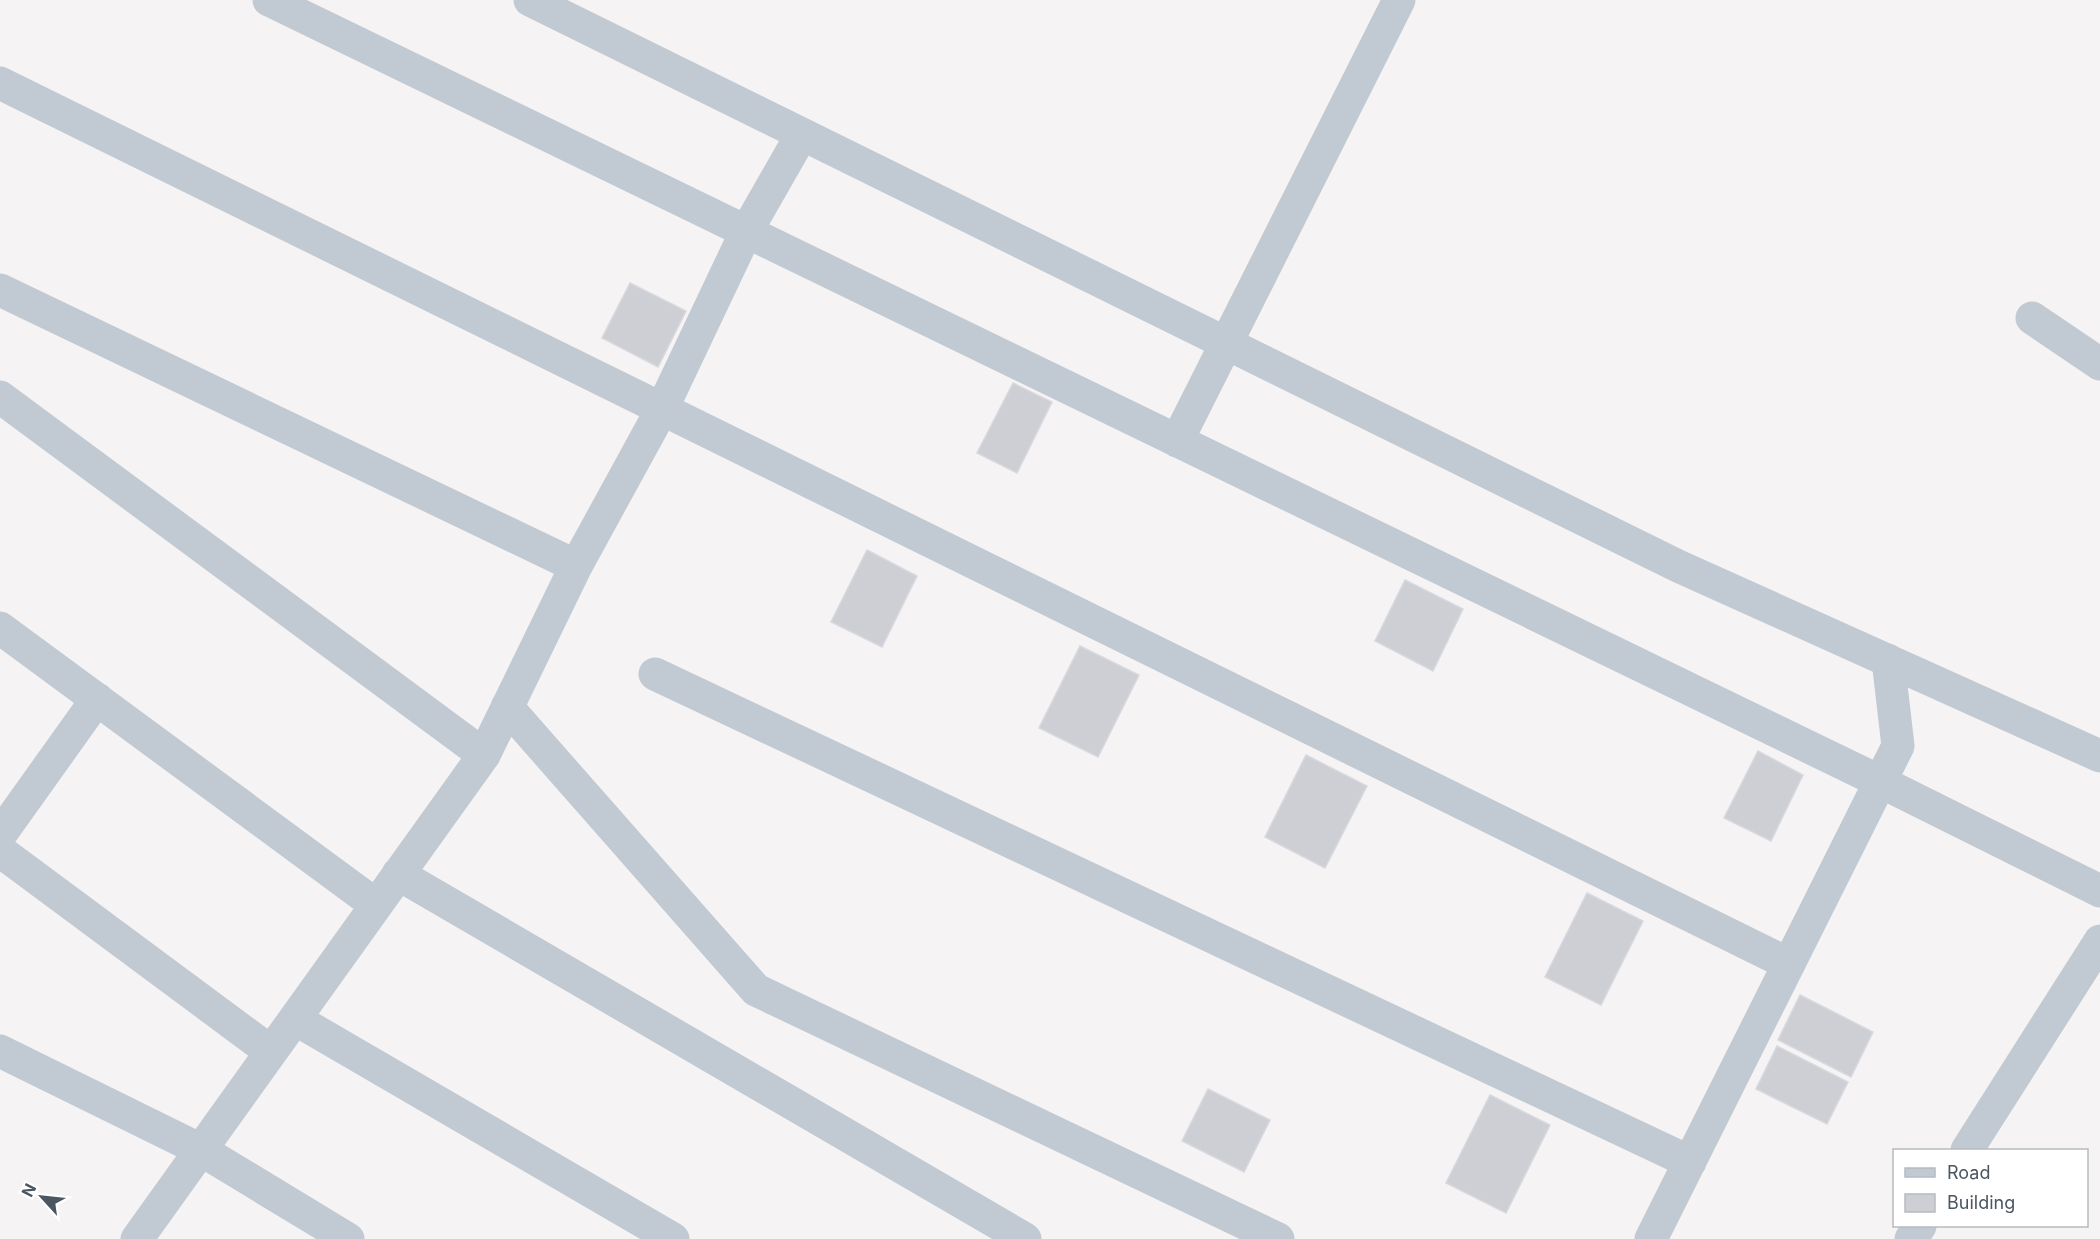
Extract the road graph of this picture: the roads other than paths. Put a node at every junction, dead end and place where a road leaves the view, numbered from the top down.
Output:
1 (269, 0) edge
2 (530, 0) edge
3 (1399, 0) edge
4 (0, 83) edge
5 (802, 134) junction
6 (746, 232) junction
7 (0, 290) edge
8 (2032, 318) dead end
9 (1226, 343) junction
10 (2100, 364) edge
11 (0, 397) edge
12 (662, 409) junction
13 (1176, 441) junction
14 (576, 566) junction
15 (0, 628) edge
16 (1888, 660) junction
17 (655, 674) dead end
18 (97, 699) junction
19 (507, 707) junction
20 (484, 754) junction
21 (2100, 756) edge
22 (1881, 782) junction
23 (0, 835) edge
24 (0, 852) edge
25 (398, 874) junction
26 (2100, 891) edge
27 (376, 905) junction
28 (2100, 940) edge
29 (1789, 964) junction
30 (295, 1019) junction
31 (0, 1052) edge
32 (271, 1052) junction
33 (1968, 1149) edge
34 (201, 1150) junction
35 (1689, 1162) junction
36 (137, 1239) edge
37 (348, 1239) edge
38 (673, 1239) edge
39 (1025, 1239) edge
40 (1278, 1239) edge
41 (1651, 1239) edge

1 - 6 street
2 - 5 street
3 - 9 street
4 - 12 street
5 - 6 street
5 - 9 street
6 - 12 street
6 - 13 street
7 - 14 street
8 - 10 street
9 - 13 street
9 - 16 street
11 - 20 street
12 - 14 street
12 - 29 street
13 - 22 street
14 - 19 street
15 - 18 street
16 - 21 street
16 - 22 street
17 - 35 street
18 - 23 street
18 - 27 street
19 - 20 street
19 - 40 street
20 - 25 street
22 - 26 street
22 - 29 street
24 - 32 street
25 - 27 street
25 - 39 street
27 - 30 street
28 - 33 street
29 - 35 street
30 - 32 street
30 - 38 street
31 - 34 street
32 - 34 street
34 - 36 street
34 - 37 street
35 - 41 street

